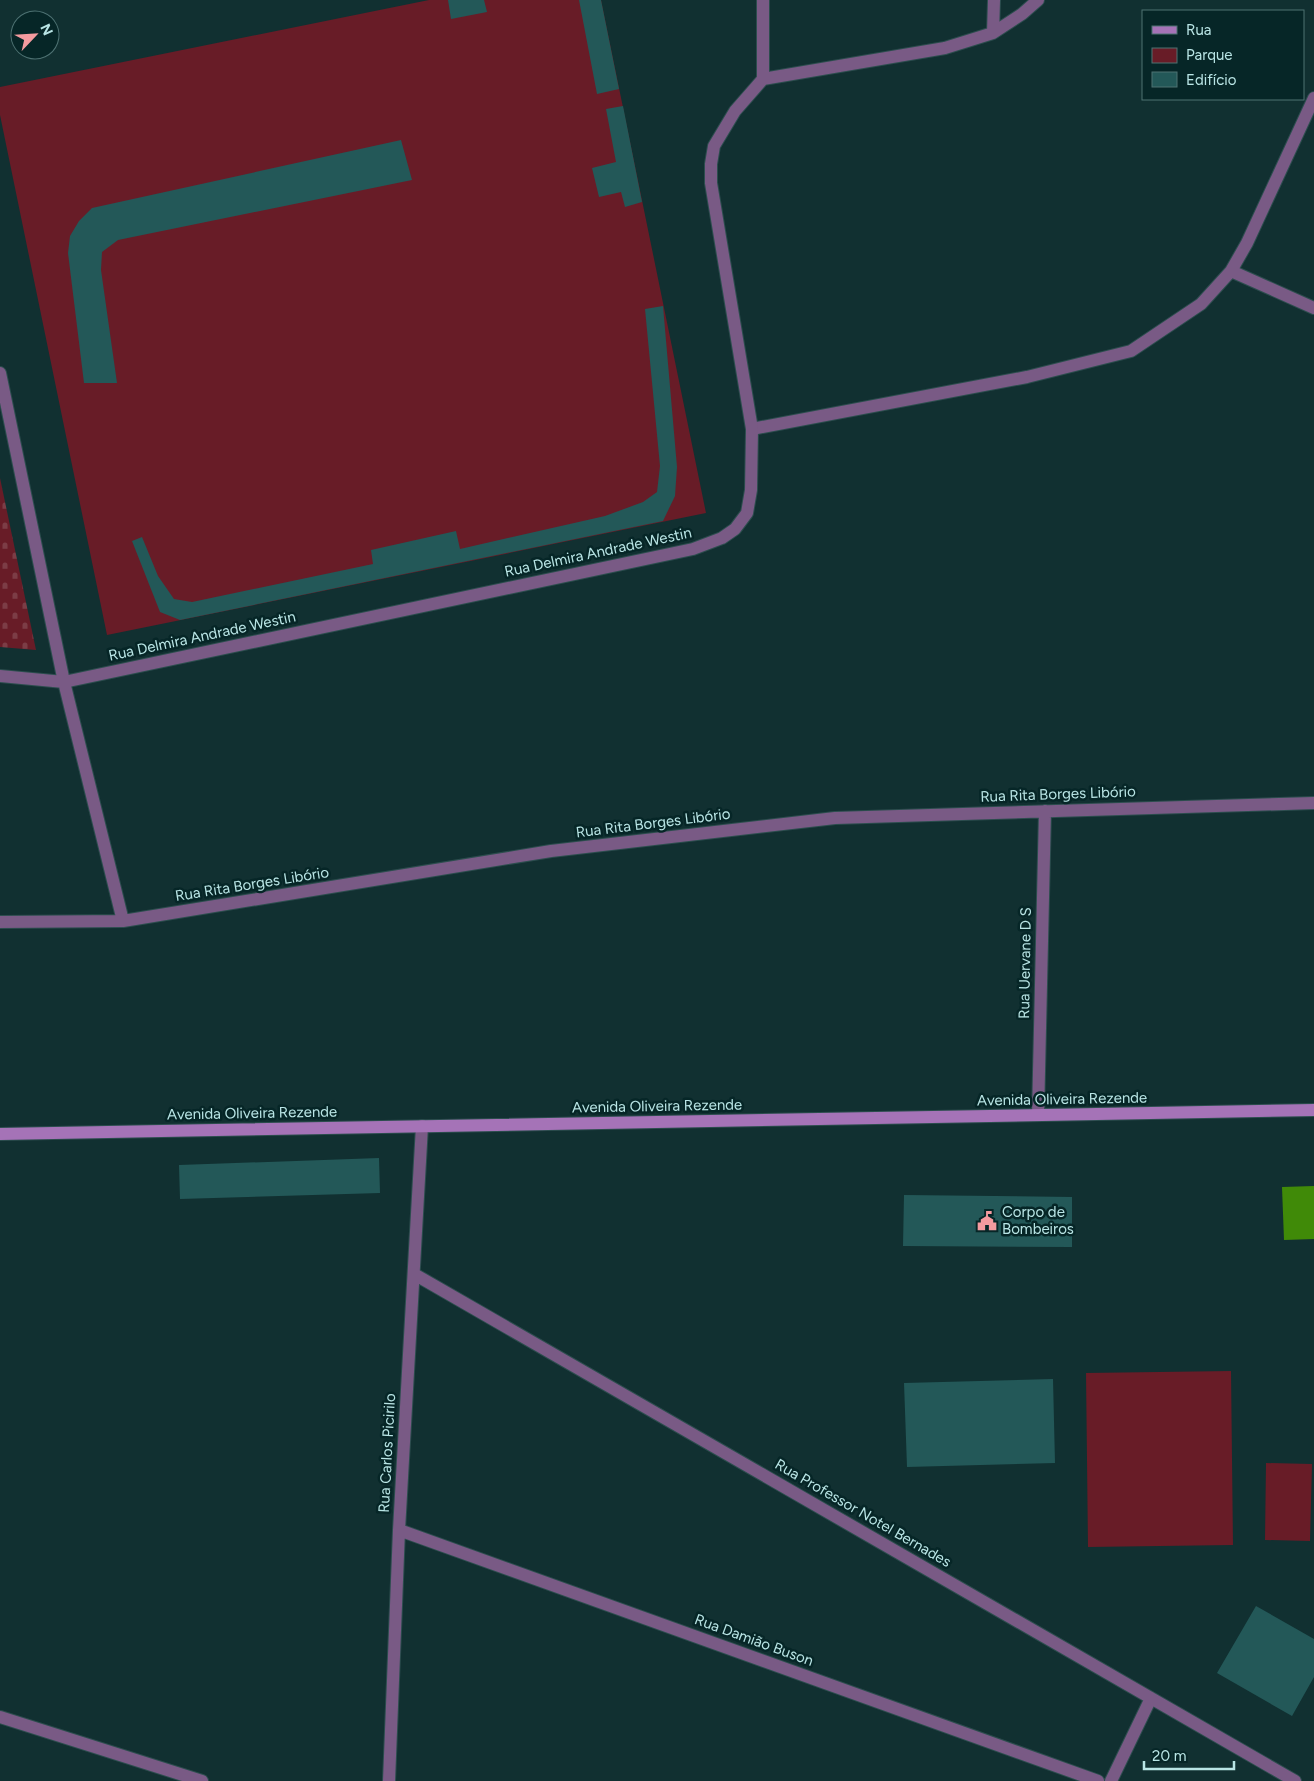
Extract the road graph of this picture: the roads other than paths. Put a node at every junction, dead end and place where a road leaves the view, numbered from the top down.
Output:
1 (763, 0) edge
2 (994, 0) edge
3 (1038, 0) edge
4 (993, 33) junction
5 (763, 79) junction
6 (1314, 98) edge
7 (1231, 271) junction
8 (1314, 308) edge
9 (0, 373) edge
10 (752, 429) junction
11 (0, 676) edge
12 (64, 682) junction
13 (1314, 803) edge
14 (1045, 811) junction
15 (123, 921) junction
16 (0, 922) edge
17 (1314, 1110) edge
18 (1038, 1115) junction
19 (422, 1126) junction
20 (0, 1134) edge
21 (414, 1274) junction
22 (399, 1530) junction
23 (1150, 1698) junction
24 (0, 1717) edge
25 (202, 1781) edge
26 (389, 1781) edge
27 (1098, 1781) edge
28 (1111, 1781) edge
29 (1294, 1781) edge

1 - 5 street
2 - 4 street
3 - 4 street
4 - 5 street
5 - 10 street, Rua Delmira Andrade Westin
6 - 7 street
7 - 8 street
7 - 10 street
9 - 12 street
10 - 12 street, Rua Delmira Andrade Westin
11 - 12 street, Rua Delmira Andrade Westin
12 - 15 street
13 - 14 street, Rua Rita Borges Libório
14 - 15 street, Rua Rita Borges Libório
14 - 18 street, Rua Uervane D S
15 - 16 street, Rua Rita Borges Libório
17 - 18 main road, Avenida Oliveira Rezende
18 - 19 main road, Avenida Oliveira Rezende
19 - 20 main road, Avenida Oliveira Rezende
19 - 21 street, Rua Carlos Picirilo
21 - 22 street, Rua Carlos Picirilo
21 - 23 street, Rua Professor Notel Bernades
22 - 26 street, Rua Carlos Picirilo
22 - 27 street, Rua Damião Buson
23 - 28 street
23 - 29 street, Rua Professor Notel Bernades
24 - 25 street

